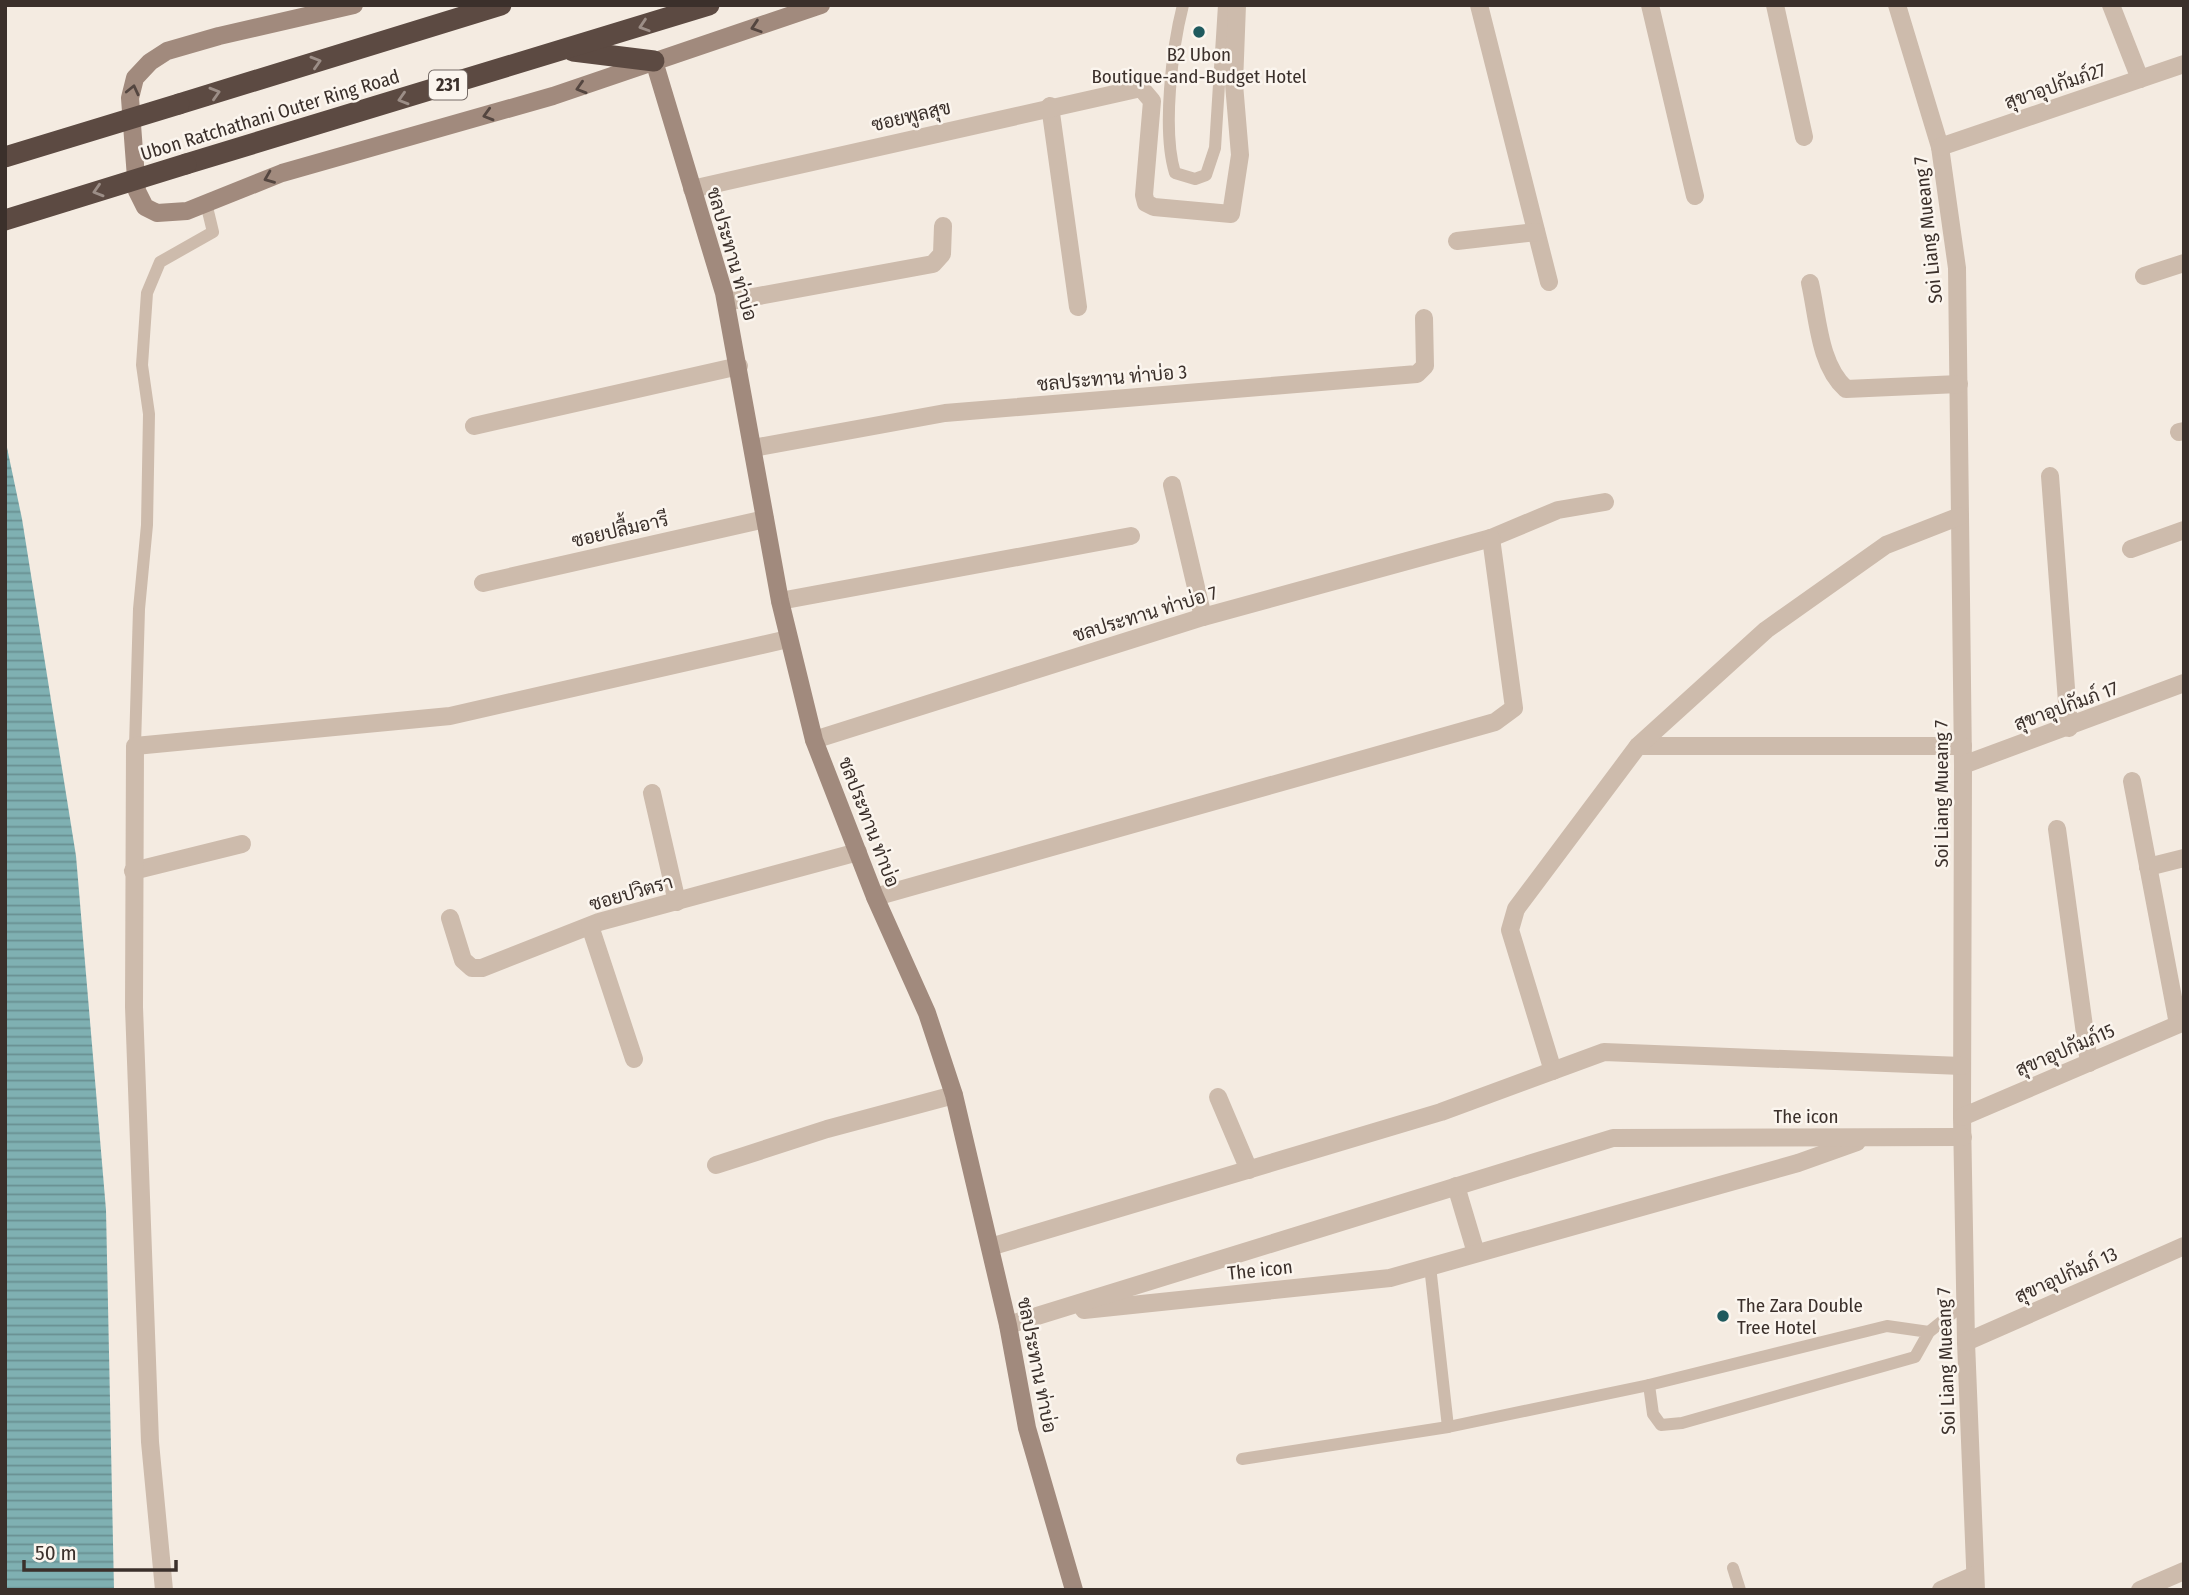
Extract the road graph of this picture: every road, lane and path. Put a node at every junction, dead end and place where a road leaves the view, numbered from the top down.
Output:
1 (354, 5) edge
2 (501, 5) edge
3 (709, 5) edge
4 (821, 5) edge
5 (1183, 5) edge
6 (1224, 5) edge
7 (1237, 5) edge
8 (1479, 5) edge
9 (1650, 5) edge
10 (1775, 5) edge
11 (1897, 5) edge
12 (2111, 5) edge
13 (564, 50) junction
14 (654, 61) junction
15 (2184, 64) edge
16 (2140, 79) junction
17 (1049, 106) junction
18 (1804, 137) dead end
19 (1940, 147) junction
20 (5, 157) edge
21 (692, 189) junction
22 (1695, 196) dead end
23 (206, 203) junction
24 (5, 220) edge
25 (943, 226) dead end
26 (1536, 232) junction
27 (1457, 241) dead end
28 (2184, 263) edge
29 (2144, 275) dead end
30 (1549, 282) dead end
31 (1810, 283) dead end
32 (726, 302) junction
33 (1078, 307) dead end
34 (1424, 318) dead end
35 (738, 366) junction
36 (1959, 384) junction
37 (474, 426) dead end
38 (753, 448) junction
39 (2050, 476) dead end
40 (1172, 485) dead end
41 (1605, 502) dead end
42 (1960, 516) junction
43 (765, 519) junction
44 (2184, 530) edge
45 (1131, 536) dead end
46 (1491, 538) junction
47 (2131, 549) dead end
48 (483, 583) dead end
49 (780, 601) junction
50 (1203, 617) junction
51 (788, 639) junction
52 (2184, 683) edge
53 (2070, 728) junction
54 (814, 740) junction
55 (135, 746) junction
56 (1638, 746) junction
57 (1963, 746) junction
58 (1963, 765) junction
59 (2132, 781) dead end
60 (652, 793) dead end
61 (2057, 829) dead end
62 (242, 844) dead end
63 (858, 852) junction
64 (2184, 858) edge
65 (2148, 867) junction
66 (133, 870) junction
67 (875, 897) junction
68 (677, 902) junction
69 (450, 918) dead end
70 (590, 926) junction
71 (2181, 1023) edge
72 (634, 1059) dead end
73 (2089, 1063) junction
74 (1962, 1066) junction
75 (1553, 1071) junction
76 (954, 1095) junction
77 (1218, 1097) dead end
78 (1962, 1117) junction
79 (1869, 1137) junction
80 (1963, 1137) junction
81 (716, 1165) dead end
82 (1249, 1170) junction
83 (1456, 1186) junction
84 (2184, 1246) edge
85 (990, 1247) junction
86 (1476, 1254) junction
87 (1430, 1266) junction
88 (1965, 1303) junction
89 (1046, 1314) junction
90 (1008, 1325) junction
91 (1929, 1332) junction
92 (1966, 1342) junction
93 (1649, 1385) junction
94 (1448, 1427) junction
95 (1242, 1459) dead end
96 (1733, 1568) dead end
97 (2184, 1571) edge
98 (1975, 1583) edge
99 (164, 1590) edge
100 (1074, 1590) edge
101 (1740, 1590) edge
102 (1941, 1590) edge
103 (2140, 1590) edge

23 -> 1 street
20 -> 2 highway, Ubon Ratchathani Outer Ring Road, bridge
3 -> 13 highway, Ubon Ratchathani Outer Ring Road / 231
4 -> 14 street
5 - 6 lane
7 - 17 street, ซอยพูลสุข
8 - 26 street
9 - 22 street
10 - 18 street
11 - 19 street, Soi Liang Mueang 7
12 - 16 street
13 - 14 highway
13 -> 24 highway, Ubon Ratchathani Outer Ring Road / 231, bridge
14 - 21 street, ชลประทาน ท่าบ่อ
14 -> 23 street
15 - 16 street, สุขาอุปกัมภ์27
16 - 19 street, สุขาอุปกัมภ์27
17 - 21 street, ซอยพูลสุข
17 - 33 street
19 - 36 street, Soi Liang Mueang 7
21 - 32 street, ชลประทาน ท่าบ่อ
23 - 55 lane
25 - 32 street
26 - 27 street
26 - 30 street
28 - 29 street
31 - 36 street
32 - 35 street, ชลประทาน ท่าบ่อ
34 - 38 street, ชลประทาน ท่าบ่อ 3
35 - 37 street
35 - 38 street, ชลประทาน ท่าบ่อ
36 - 42 street, Soi Liang Mueang 7
38 - 43 street, ชลประทาน ท่าบ่อ
39 - 53 street
40 - 50 street
41 - 46 street, ชลประทาน ท่าบ่อ 7
42 - 56 street
42 - 57 street, Soi Liang Mueang 7
43 - 48 street, ซอยปลื้มอารี
43 - 49 street, ชลประทาน ท่าบ่อ
44 - 47 street
45 - 49 street
46 - 50 street, ชลประทาน ท่าบ่อ 7
46 - 67 street
49 - 51 street, ชลประทาน ท่าบ่อ
50 - 54 street, ชลประทาน ท่าบ่อ 7
51 - 54 street, ชลประทาน ท่าบ่อ
51 - 55 street
52 - 53 street, สุขาอุปกัมภ์ 17
53 - 58 street, สุขาอุปกัมภ์ 17
54 - 63 street, ชลประทาน ท่าบ่อ
55 - 66 street
56 - 57 street
56 - 75 street
57 - 58 street, Soi Liang Mueang 7
58 - 74 street, Soi Liang Mueang 7
59 - 65 street
60 - 68 street
61 - 73 street
62 - 66 street
63 - 67 street, ชลประทาน ท่าบ่อ
63 - 68 street, ซอยปวิตรา
64 - 65 street
65 - 71 street
66 - 99 street
67 - 76 street, ชลประทาน ท่าบ่อ
68 - 70 street, ซอยปวิตรา
69 - 70 street, ซอยปวิตรา
70 - 72 street
71 - 73 street, สุขาอุปกัมภ์15
73 - 78 street, สุขาอุปกัมภ์15
74 - 75 street
74 - 78 street, Soi Liang Mueang 7
75 - 82 street
76 - 81 street
76 - 85 street, ชลประทาน ท่าบ่อ
77 - 82 street
78 - 80 street, Soi Liang Mueang 7
79 - 80 street, The icon
79 - 83 street, The icon
79 - 86 street, The icon
80 - 88 street, Soi Liang Mueang 7
82 - 85 street
83 - 86 street
83 - 89 street, The icon
84 - 92 street, สุขาอุปกัมภ์ 13
85 - 90 street, ชลประทาน ท่าบ่อ
86 - 87 street, The icon
87 - 89 street, The icon
87 - 94 lane
88 - 91 lane
88 - 92 street, Soi Liang Mueang 7
89 - 90 street, The icon
90 - 100 street, ชลประทาน ท่าบ่อ
91 - 93 lane
91 - 93 lane
92 - 98 street, Soi Liang Mueang 7
93 - 94 lane
94 - 95 lane
96 - 101 lane
97 - 103 street
98 - 102 street

